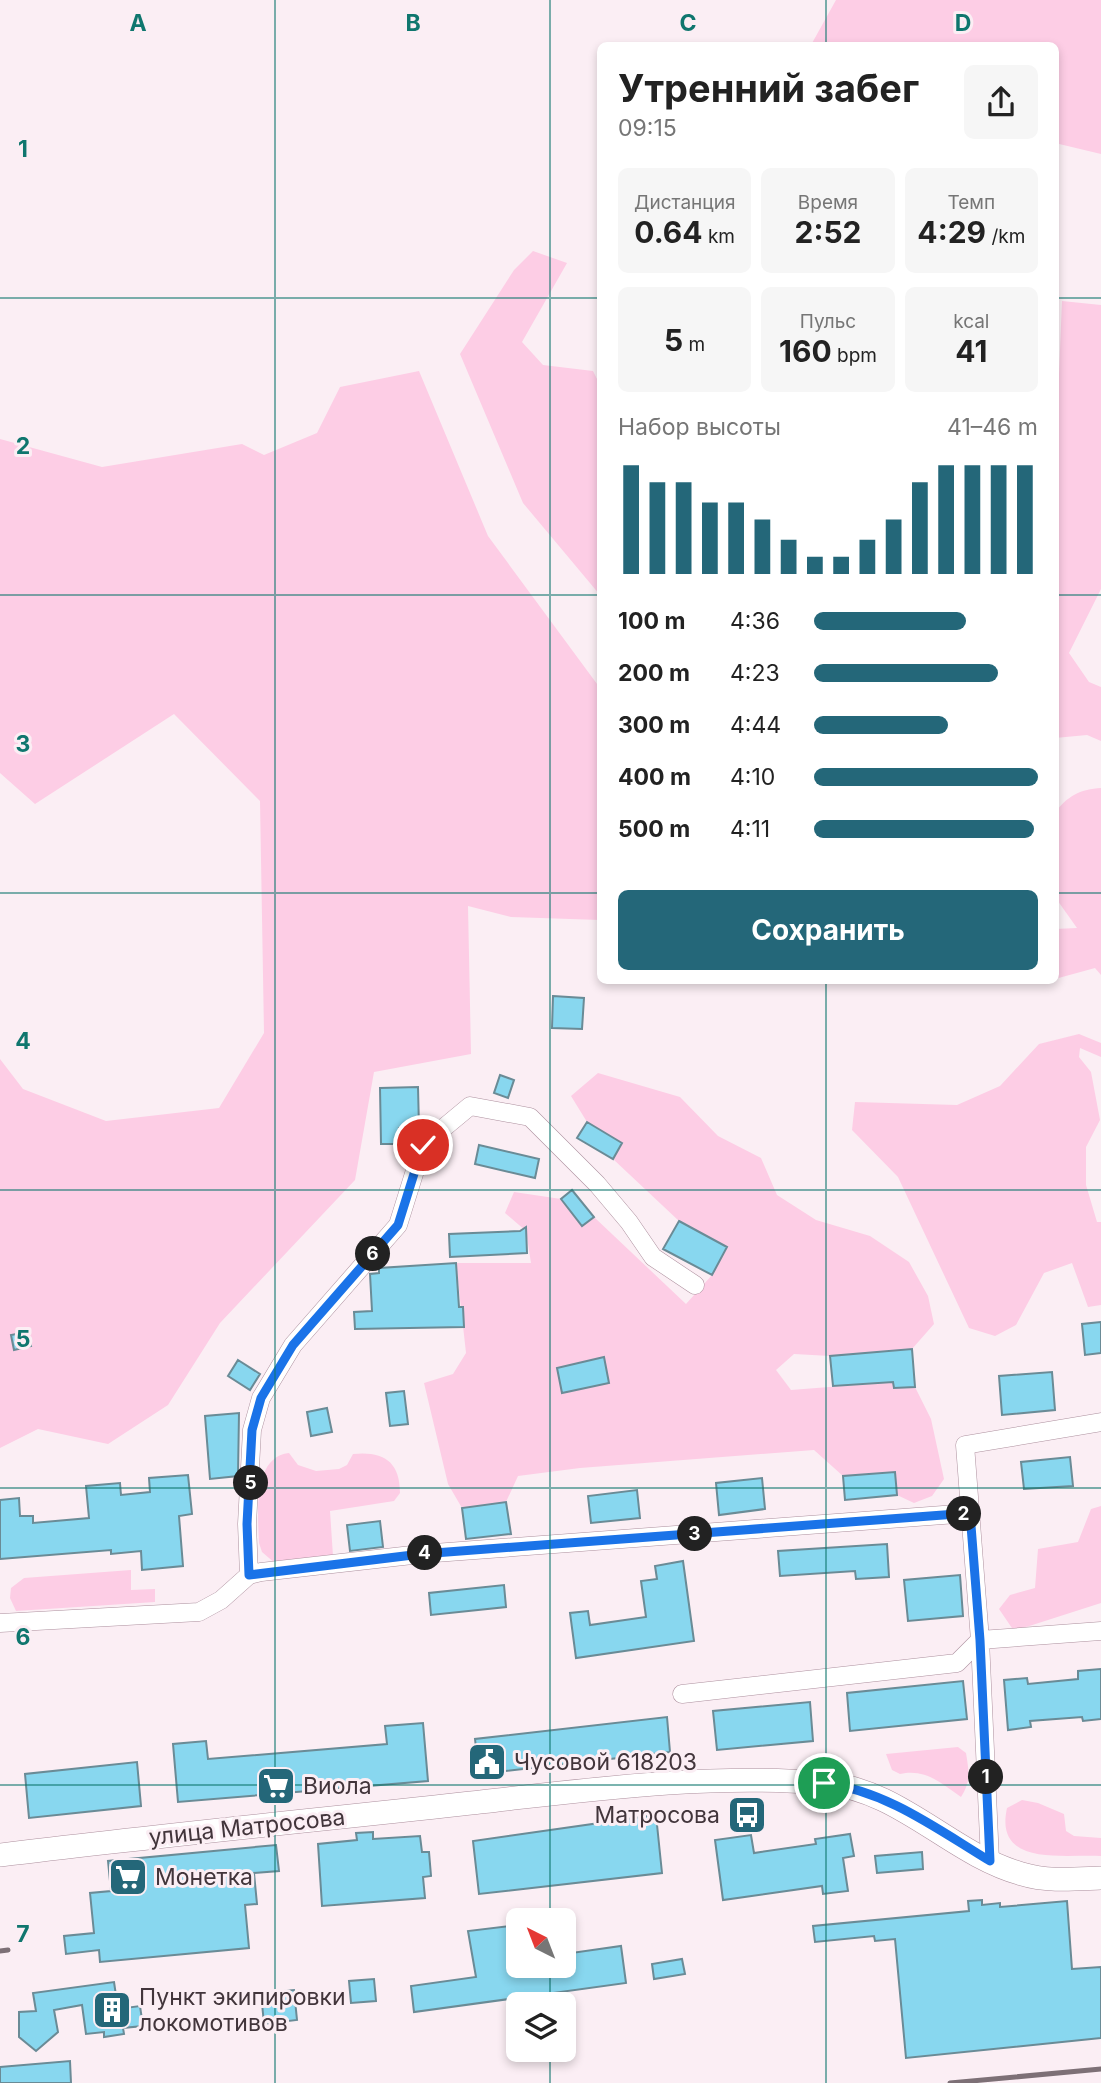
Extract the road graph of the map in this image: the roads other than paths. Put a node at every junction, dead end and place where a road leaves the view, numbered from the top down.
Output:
1 (695, 1285) dead end
2 (1101, 1422) edge
3 (970, 1513) junction
4 (249, 1575) junction
5 (0, 1623) edge
6 (1101, 1631) edge
7 (980, 1640) junction
8 (682, 1694) dead end
9 (0, 1855) edge
10 (990, 1861) junction
11 (1101, 1878) edge

1 - 4 street
2 - 3 street
3 - 4 street
3 - 7 street
4 - 5 street
6 - 7 street
7 - 8 street
7 - 10 street
9 - 10 street, улица Матросова
10 - 11 street, улица Матросова

